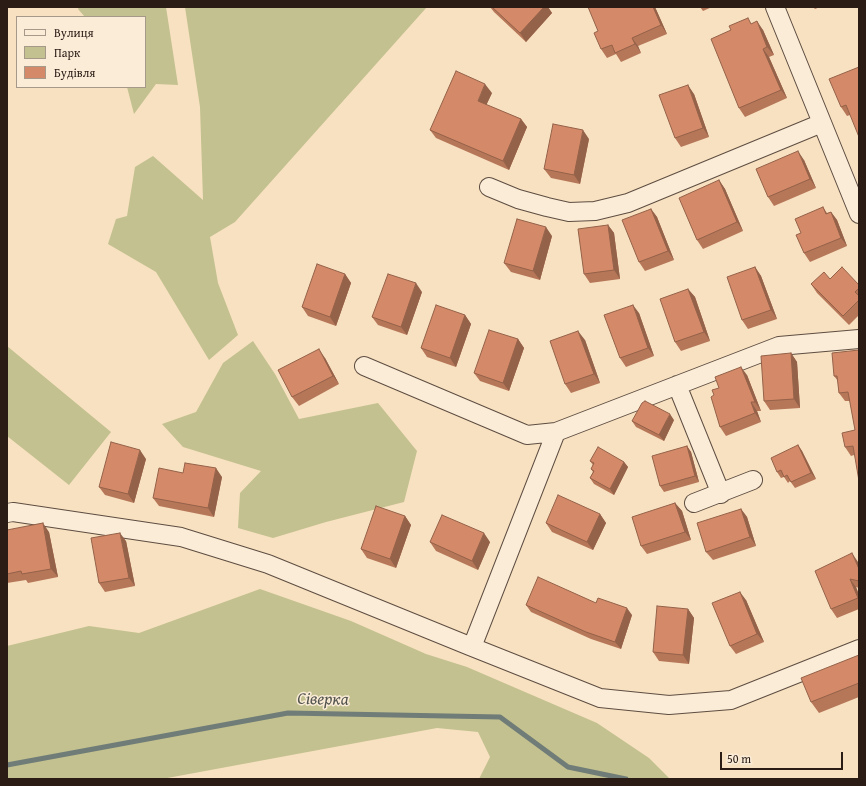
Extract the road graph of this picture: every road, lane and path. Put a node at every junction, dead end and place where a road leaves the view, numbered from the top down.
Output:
1 (774, 7) edge
2 (822, 123) junction
3 (489, 187) dead end
4 (859, 214) edge
5 (859, 339) edge
6 (364, 366) dead end
7 (677, 385) junction
8 (556, 432) junction
9 (753, 480) dead end
10 (721, 494) junction
11 (694, 503) dead end
12 (7, 513) edge
13 (472, 647) junction
14 (859, 650) edge

1 - 2 street
2 - 3 street
2 - 4 street
5 - 7 street
6 - 8 street
7 - 8 street
7 - 10 street
8 - 13 street
9 - 10 street
10 - 11 street
12 - 13 street
13 - 14 street

